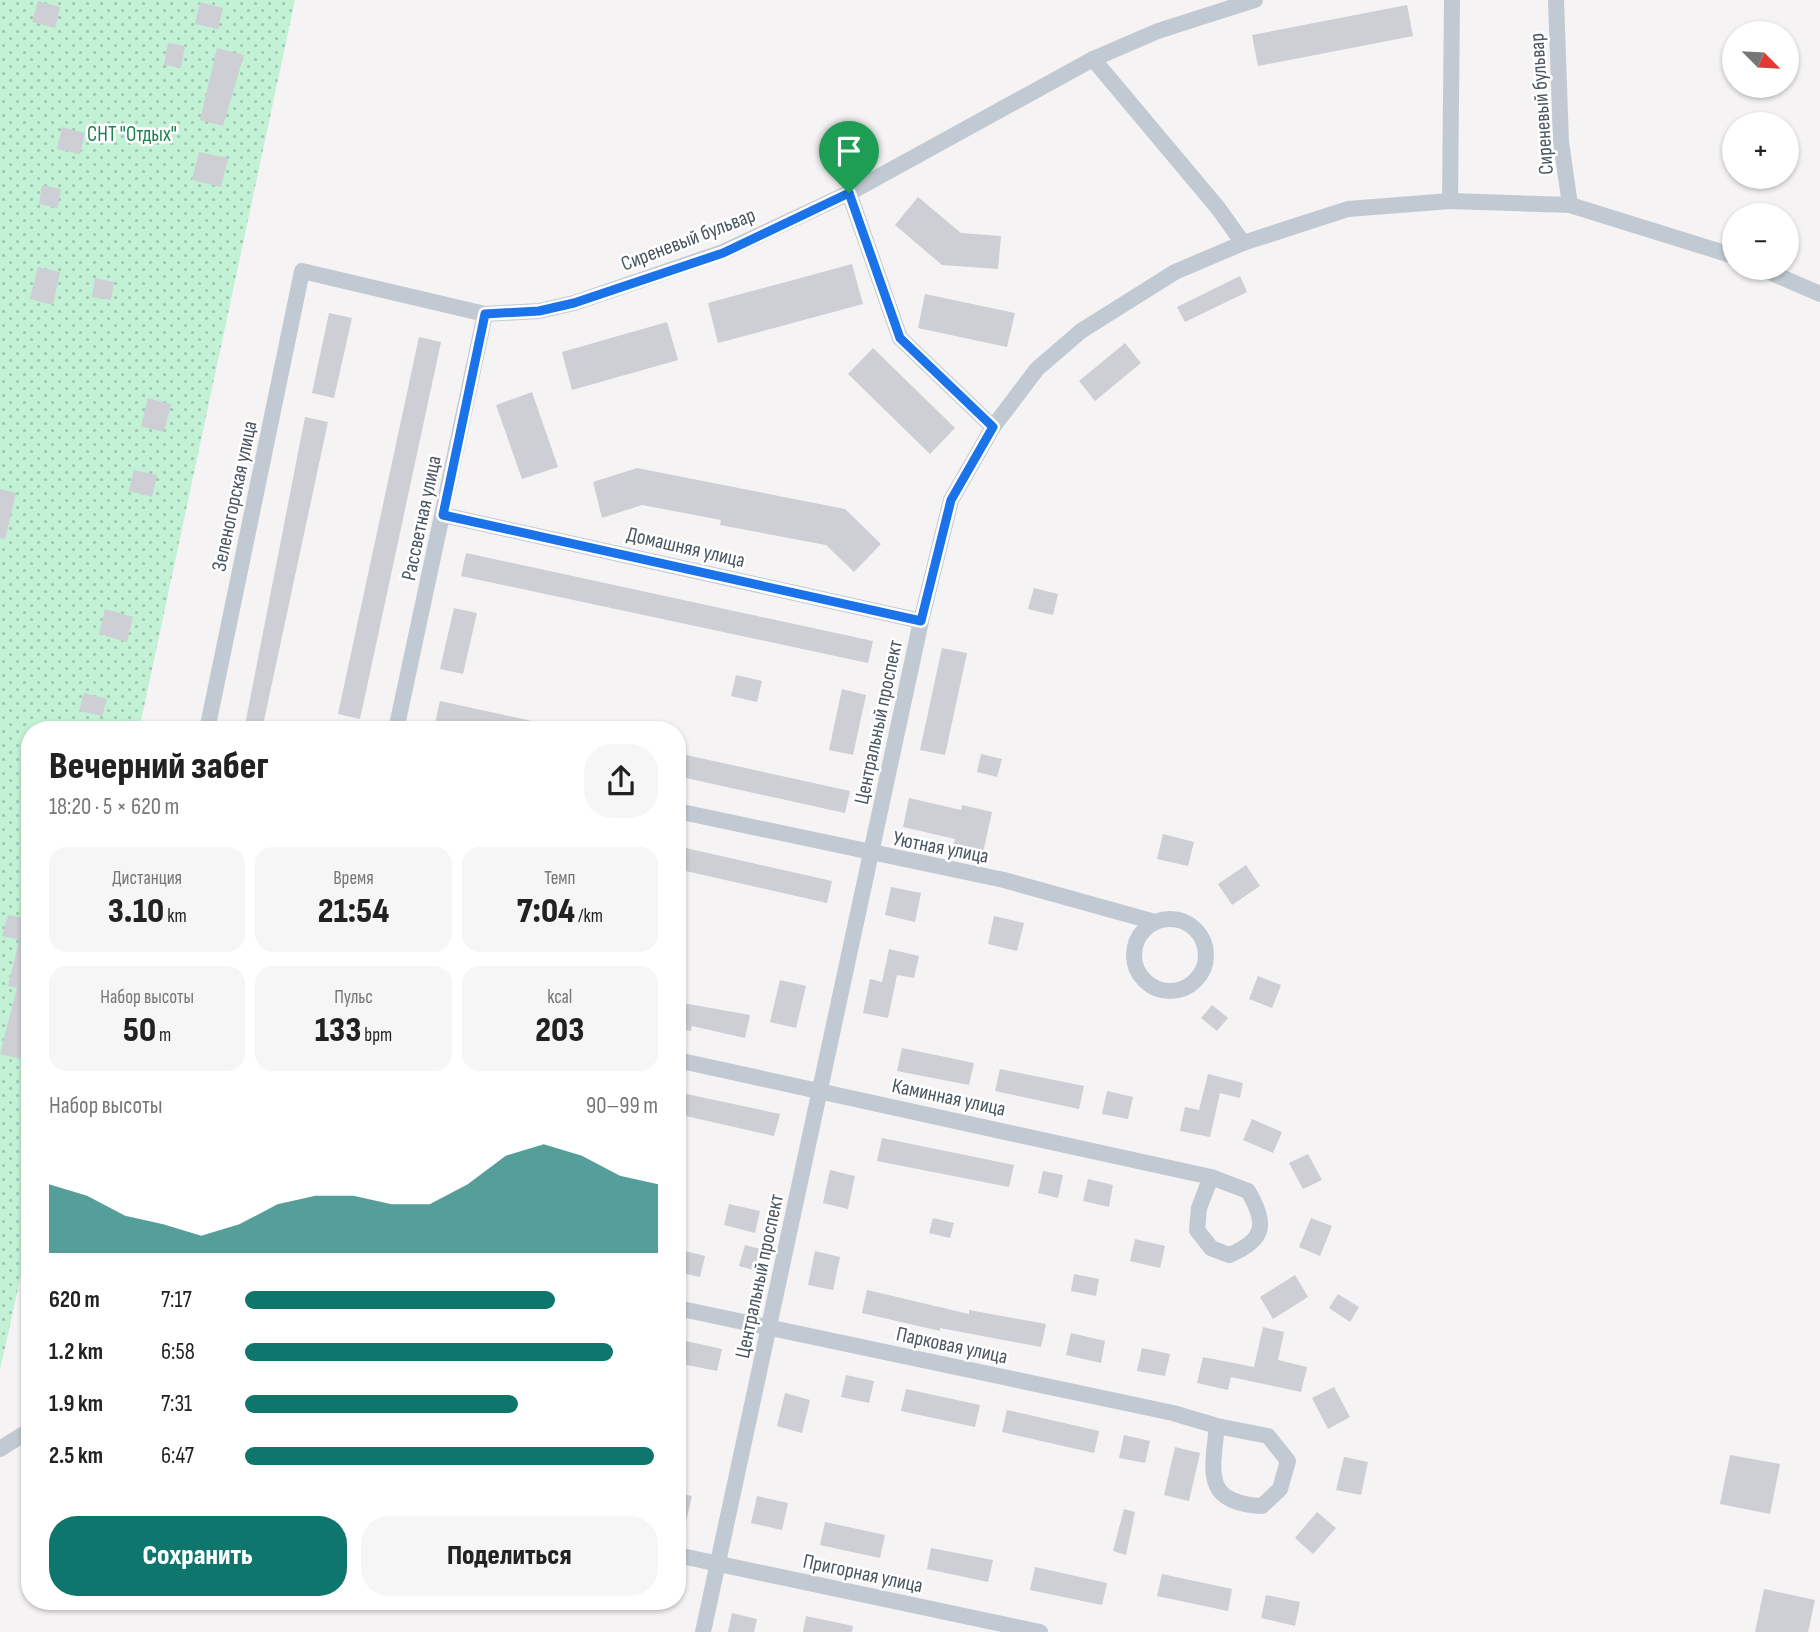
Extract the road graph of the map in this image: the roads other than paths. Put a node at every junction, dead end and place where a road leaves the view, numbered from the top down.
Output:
1 (1255, 0) edge
2 (1452, 0) edge
3 (1556, 0) edge
4 (1093, 59) junction
5 (849, 193) junction
6 (1450, 201) junction
7 (1570, 205) junction
8 (1243, 243) junction
9 (1722, 252) edge
10 (302, 271) joint
11 (1788, 280) edge
12 (1820, 294) edge
13 (485, 314) junction
14 (993, 427) junction
15 (443, 515) junction
16 (921, 621) junction
17 (209, 721) edge
18 (398, 721) edge
19 (686, 813) edge
20 (871, 855) junction
21 (1155, 922) junction
22 (686, 1062) edge
23 (820, 1091) junction
24 (1211, 1177) junction
25 (686, 1310) edge
26 (769, 1328) junction
27 (1217, 1426) junction
28 (21, 1436) edge
29 (0, 1449) edge
30 (686, 1557) edge
31 (719, 1564) junction
32 (703, 1632) edge
33 (1040, 1632) edge

1 - 4 street, Сиреневый бульвар
2 - 6 street
3 - 7 street, Сиреневый бульвар
4 - 5 street, Сиреневый бульвар
4 - 8 street
5 - 13 street, Сиреневый бульвар
5 - 14 street
6 - 7 street, Центральный проспект
6 - 8 street, Центральный проспект
7 - 9 street, Центральный проспект
8 - 14 street, Центральный проспект
10 - 13 street, Сиреневый бульвар
10 - 17 street, Зеленогорская улица
11 - 12 street
13 - 15 street, Рассветная улица
14 - 16 street, Центральный проспект
15 - 16 street, Домашняя улица
15 - 18 street, Рассветная улица
16 - 20 street, Центральный проспект
19 - 20 street, Уютная улица
20 - 21 street, Уютная улица
20 - 23 street, Центральный проспект
21 - 21 street
22 - 23 street, Каминная улица
23 - 24 street, Каминная улица
23 - 26 street, Центральный проспект
24 - 24 street, Каминная улица
25 - 26 street, Парковая улица
26 - 27 street, Парковая улица
26 - 31 street, Центральный проспект
27 - 27 street, Парковая улица
28 - 29 street
30 - 31 street, Пригорная улица
31 - 32 street, Центральный проспект
31 - 33 street, Пригорная улица

